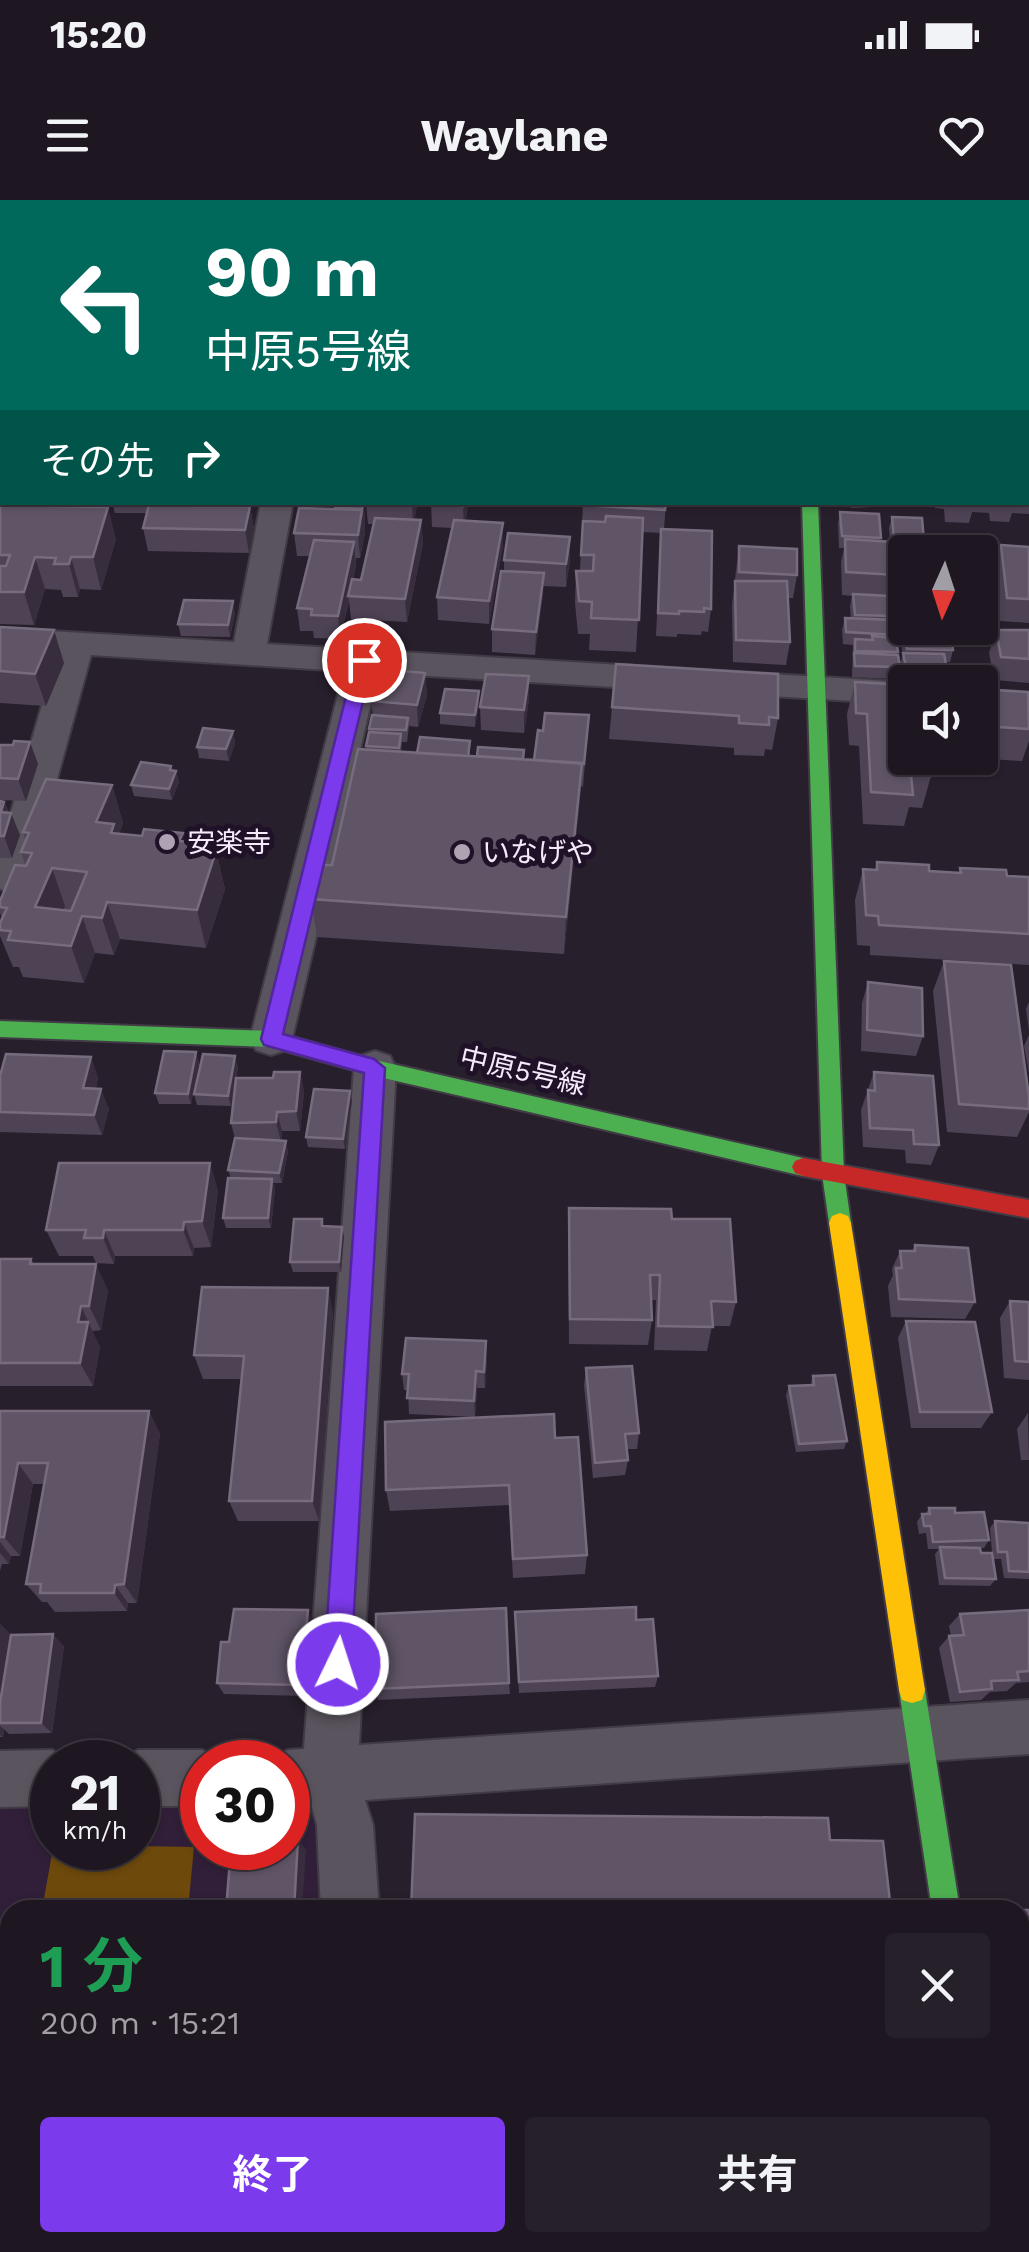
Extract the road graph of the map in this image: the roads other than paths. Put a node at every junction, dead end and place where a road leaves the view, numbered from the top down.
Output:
1 (276, 505) edge
2 (810, 505) edge
3 (0, 639) edge
4 (77, 644) junction
5 (249, 652) junction
6 (364, 660) junction
7 (816, 689) junction
8 (888, 693) edge
9 (16, 810) edge
10 (8, 886) edge
11 (0, 1029) edge
12 (272, 1039) junction
13 (374, 1068) junction
14 (834, 1174) junction
15 (1029, 1210) edge
16 (1029, 1727) edge
17 (921, 1734) junction
18 (310, 1767) edge
19 (30, 1778) edge
20 (310, 1778) edge
21 (0, 1779) edge
22 (310, 1779) edge
23 (349, 1900) edge
24 (945, 1900) edge

1 - 5 street
2 - 7 street
3 - 4 street
4 - 5 street
4 - 9 street
5 - 6 street
6 - 7 street
6 - 12 street
7 - 8 street
7 - 14 street
9 - 10 street
11 - 12 street, 中原5号線
12 - 13 street, 中原5号線
13 - 14 street, 中原5号線
13 - 18 street
14 - 15 street, 中原5号線
14 - 17 street
16 - 17 street
17 - 20 street
17 - 24 street
19 - 21 street
22 - 23 street

